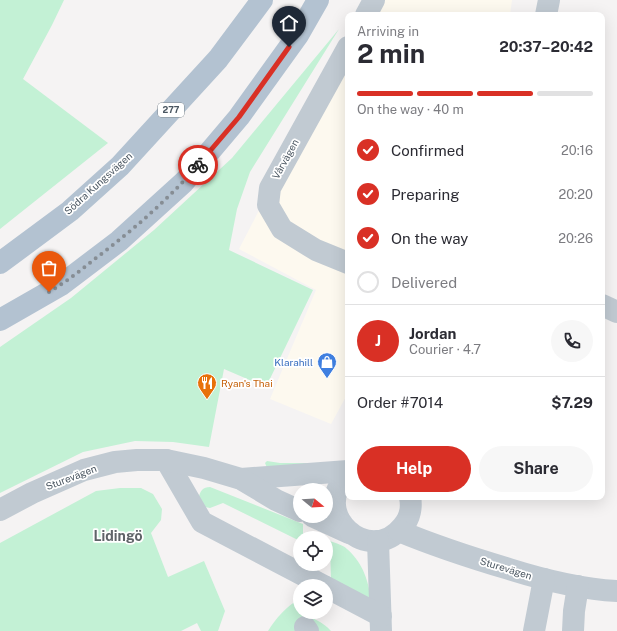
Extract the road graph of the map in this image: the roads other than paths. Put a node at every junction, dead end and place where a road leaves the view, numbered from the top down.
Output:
1 (262, 0) edge
2 (318, 0) edge
3 (374, 0) edge
4 (549, 0) edge
5 (368, 12) edge
6 (547, 12) edge
7 (345, 52) edge
8 (0, 263) edge
9 (345, 263) edge
10 (605, 306) edge
11 (617, 312) edge
12 (0, 320) edge
13 (166, 460) junction
14 (345, 471) edge
15 (241, 479) junction
16 (345, 479) edge
17 (410, 500) edge
18 (293, 508) edge
19 (0, 510) edge
20 (328, 523) edge
21 (399, 531) junction
22 (350, 533) junction
23 (378, 541) junction
24 (312, 579) edge
25 (544, 579) junction
26 (578, 586) junction
27 (333, 591) edge
28 (617, 591) edge
29 (381, 623) edge
30 (534, 631) edge
31 (573, 631) edge

1 - 8 main road, Södra Kungsvägen / 277
2 - 12 main road
3 - 5 street
4 - 6 street
7 - 9 street, Vårvägen
10 - 11 street
13 - 15 street, Sturevägen
13 - 19 street, Sturevägen
13 - 24 street
14 - 15 street, Sturevägen
15 - 18 street, Sturevägen
16 - 22 street
17 - 21 street
20 - 22 street
21 - 23 street
21 - 25 street, Sturevägen
22 - 23 street
23 - 29 street
25 - 26 street, Sturevägen
25 - 30 street
26 - 28 street, Sturevägen
26 - 31 street
27 - 29 street

